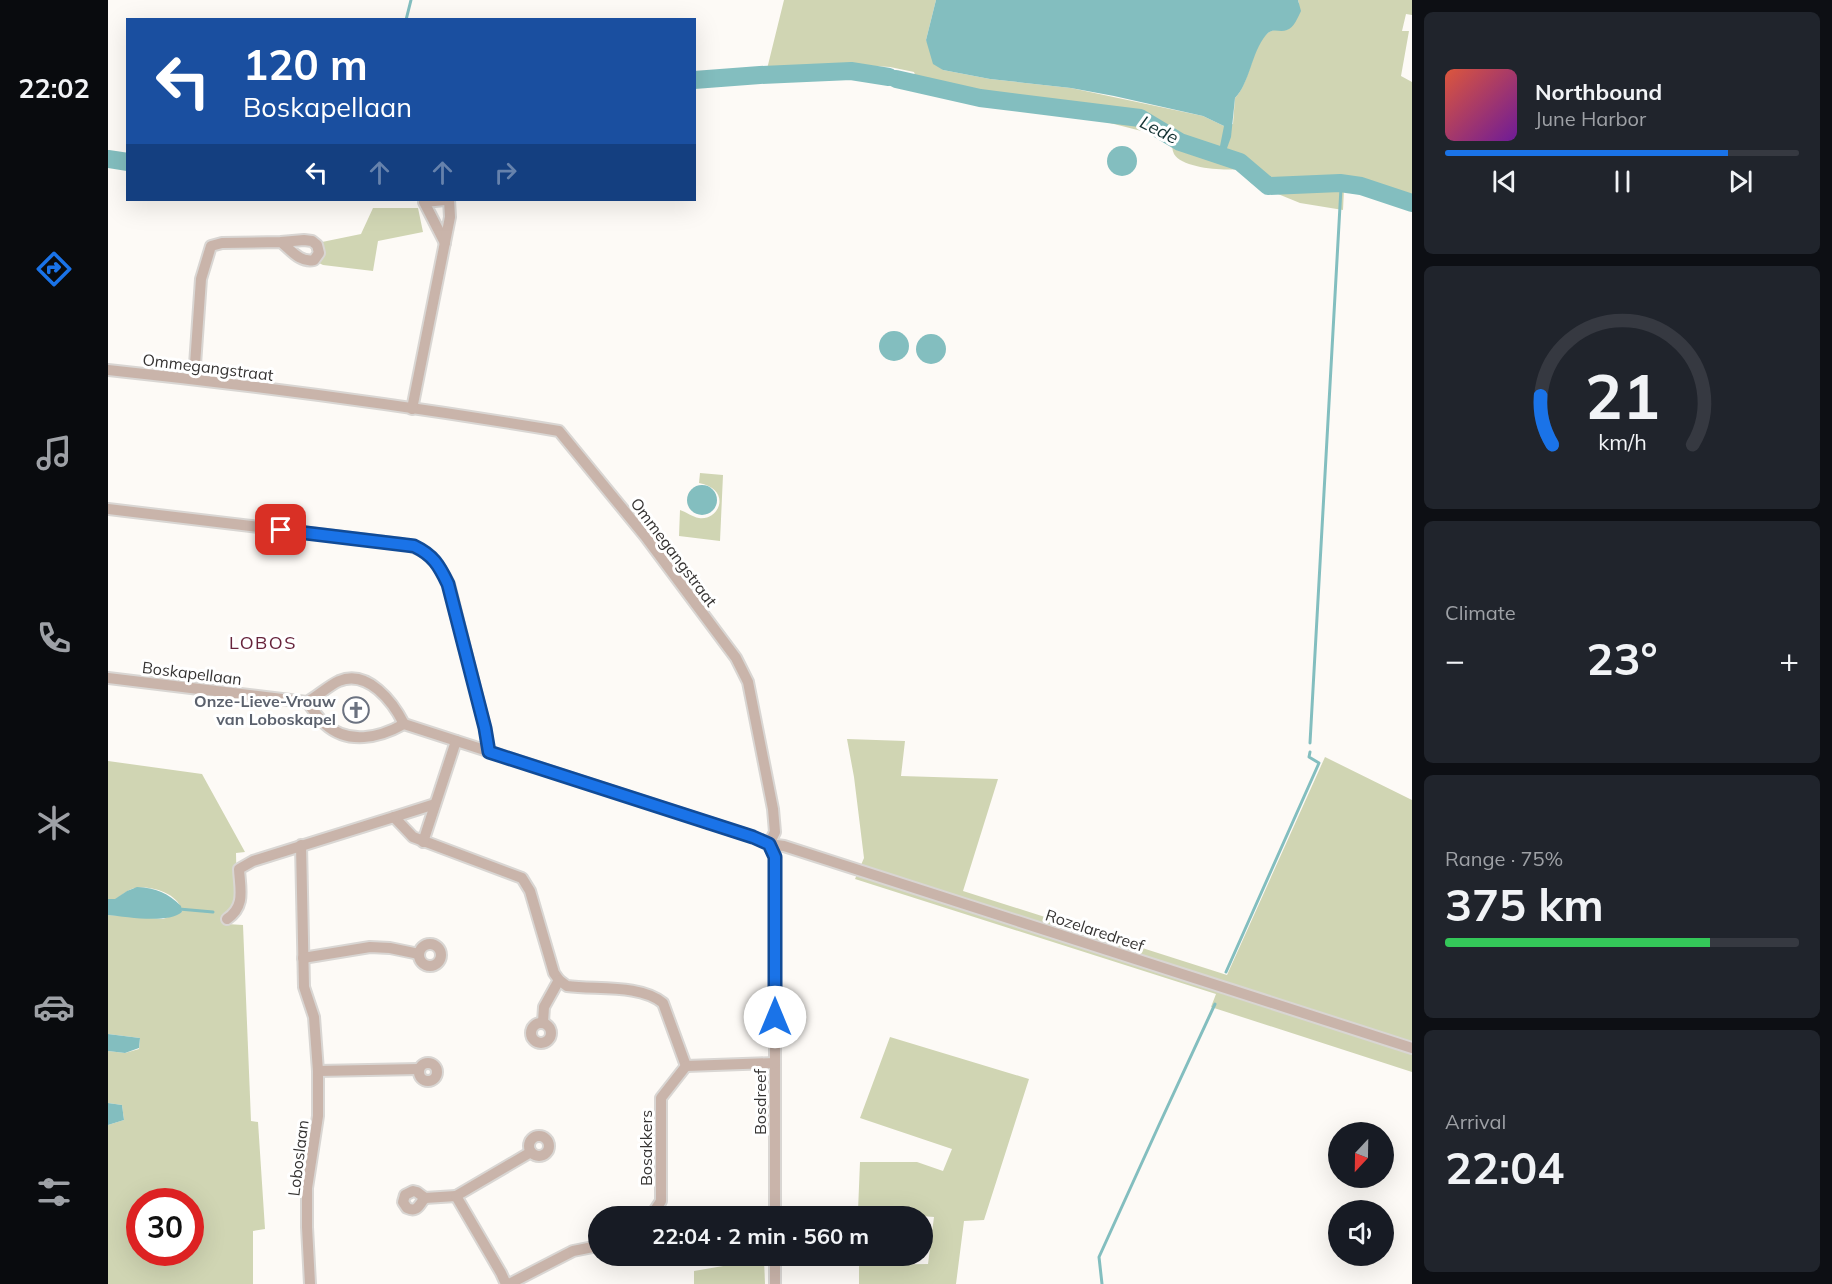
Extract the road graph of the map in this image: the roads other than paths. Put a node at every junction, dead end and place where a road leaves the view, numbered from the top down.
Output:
1 (436, 201) edge
2 (447, 201) edge
3 (281, 242) dead end
4 (445, 243) junction
5 (108, 370) edge
6 (194, 379) junction
7 (412, 409) junction
8 (108, 509) edge
9 (108, 678) edge
10 (307, 702) junction
11 (404, 724) junction
12 (456, 741) junction
13 (489, 752) junction
14 (435, 804) junction
15 (394, 817) junction
16 (423, 842) junction
17 (769, 844) junction
18 (301, 845) junction
19 (227, 920) dead end
20 (419, 954) dead end
21 (303, 958) junction
22 (559, 980) junction
23 (543, 1022) dead end
24 (1412, 1048) edge
25 (775, 1063) junction
26 (686, 1066) junction
27 (419, 1069) dead end
28 (318, 1071) junction
29 (531, 1152) dead end
30 (456, 1196) junction
31 (425, 1198) dead end
32 (657, 1206) edge
33 (775, 1206) edge
34 (588, 1248) edge
35 (775, 1266) edge
36 (310, 1284) edge
37 (507, 1284) edge
38 (775, 1284) edge

1 - 4 street
2 - 4 street
3 - 6 street
4 - 7 street
5 - 6 street, Ommegangstraat
6 - 7 street, Ommegangstraat
7 - 17 street, Ommegangstraat
8 - 13 street
9 - 10 street, Boskapellaan
10 - 11 street
10 - 11 street
11 - 12 street
12 - 13 street
12 - 14 street
13 - 17 street
14 - 15 street
14 - 16 street
15 - 16 street
15 - 18 street
16 - 22 street
17 - 24 street, Rozelaredreef
17 - 25 street, Bosdreef
18 - 19 street
18 - 21 street, Loboslaan
20 - 21 street
21 - 28 street, Loboslaan
22 - 23 street
22 - 26 street
25 - 26 street
25 - 33 street, Bosdreef
26 - 32 street, Bosakkers
27 - 28 street
28 - 36 street, Loboslaan
29 - 30 street
30 - 31 street
30 - 37 street
34 - 37 street
35 - 38 street

